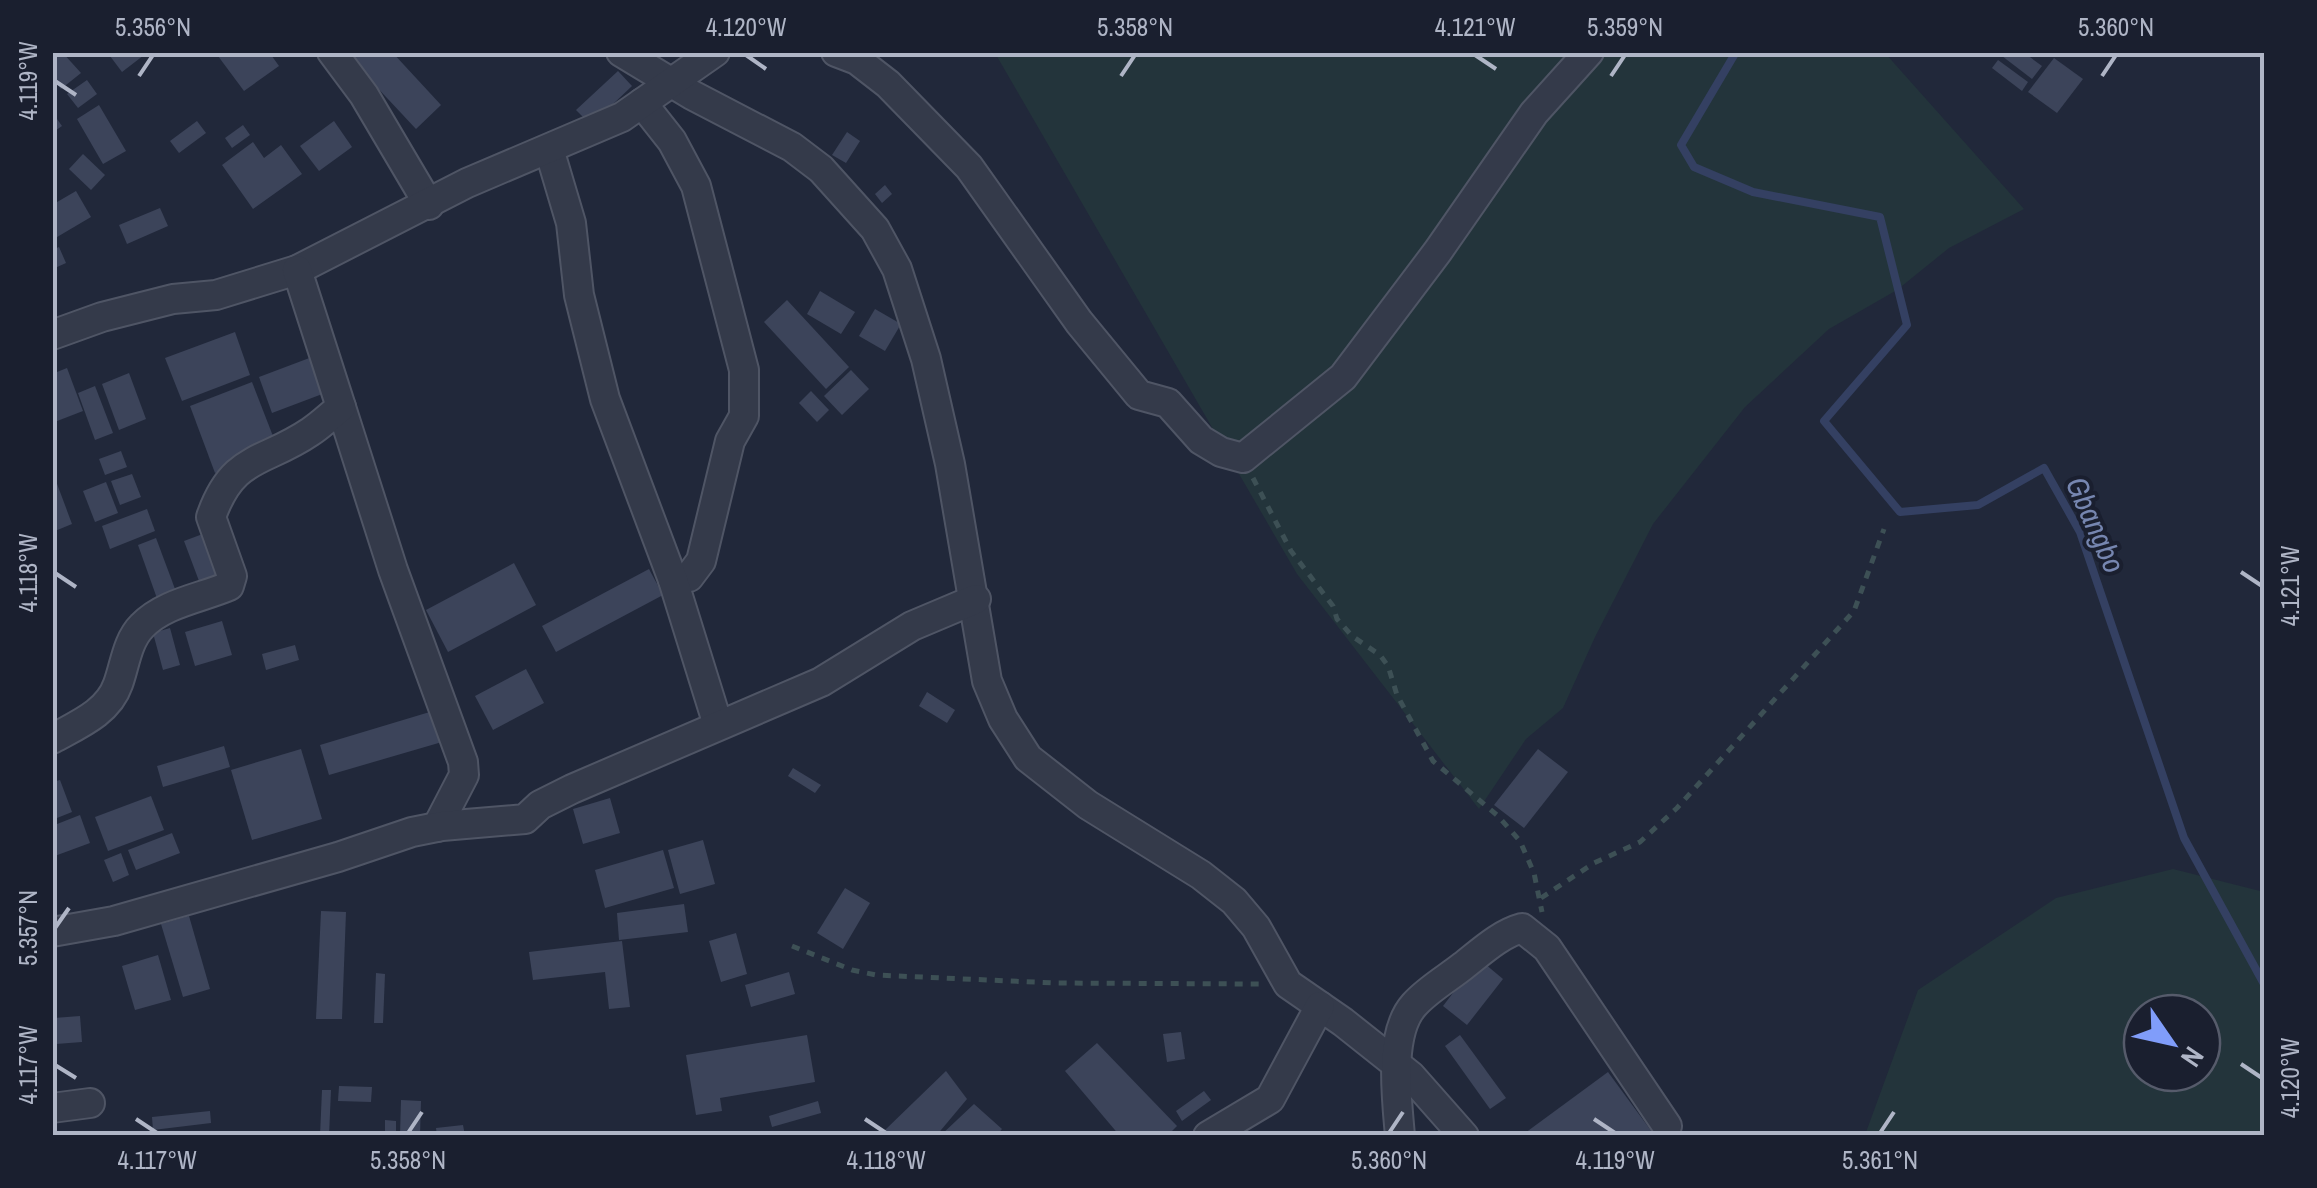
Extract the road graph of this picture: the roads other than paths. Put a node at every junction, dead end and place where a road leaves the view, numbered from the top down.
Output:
1 (332, 52) edge
2 (622, 52) edge
3 (715, 52) edge
4 (836, 52) edge
5 (1589, 52) edge
6 (672, 83) junction
7 (642, 103) junction
8 (548, 149) junction
9 (430, 205) junction
10 (297, 270) junction
11 (52, 334) edge
12 (341, 407) junction
13 (672, 580) junction
14 (976, 598) junction
15 (718, 725) junction
16 (52, 739) edge
17 (436, 827) junction
18 (52, 932) edge
19 (1320, 1006) junction
20 (1396, 1064) junction
21 (90, 1103) dead end
22 (52, 1108) edge
23 (1668, 1126) dead end
24 (1208, 1136) edge
25 (1400, 1136) edge
26 (1464, 1136) edge

1 - 9 street
2 - 6 street
3 - 6 street
4 - 5 street
6 - 7 street
6 - 14 street
7 - 8 street
7 - 13 street
8 - 9 street
8 - 13 street
9 - 10 street
10 - 11 street
10 - 12 street
12 - 16 street
12 - 17 street
13 - 15 street
14 - 15 street
14 - 19 street
15 - 17 street
17 - 18 street
19 - 20 street
19 - 24 street
20 - 23 street
20 - 25 street
20 - 26 street
21 - 22 street

